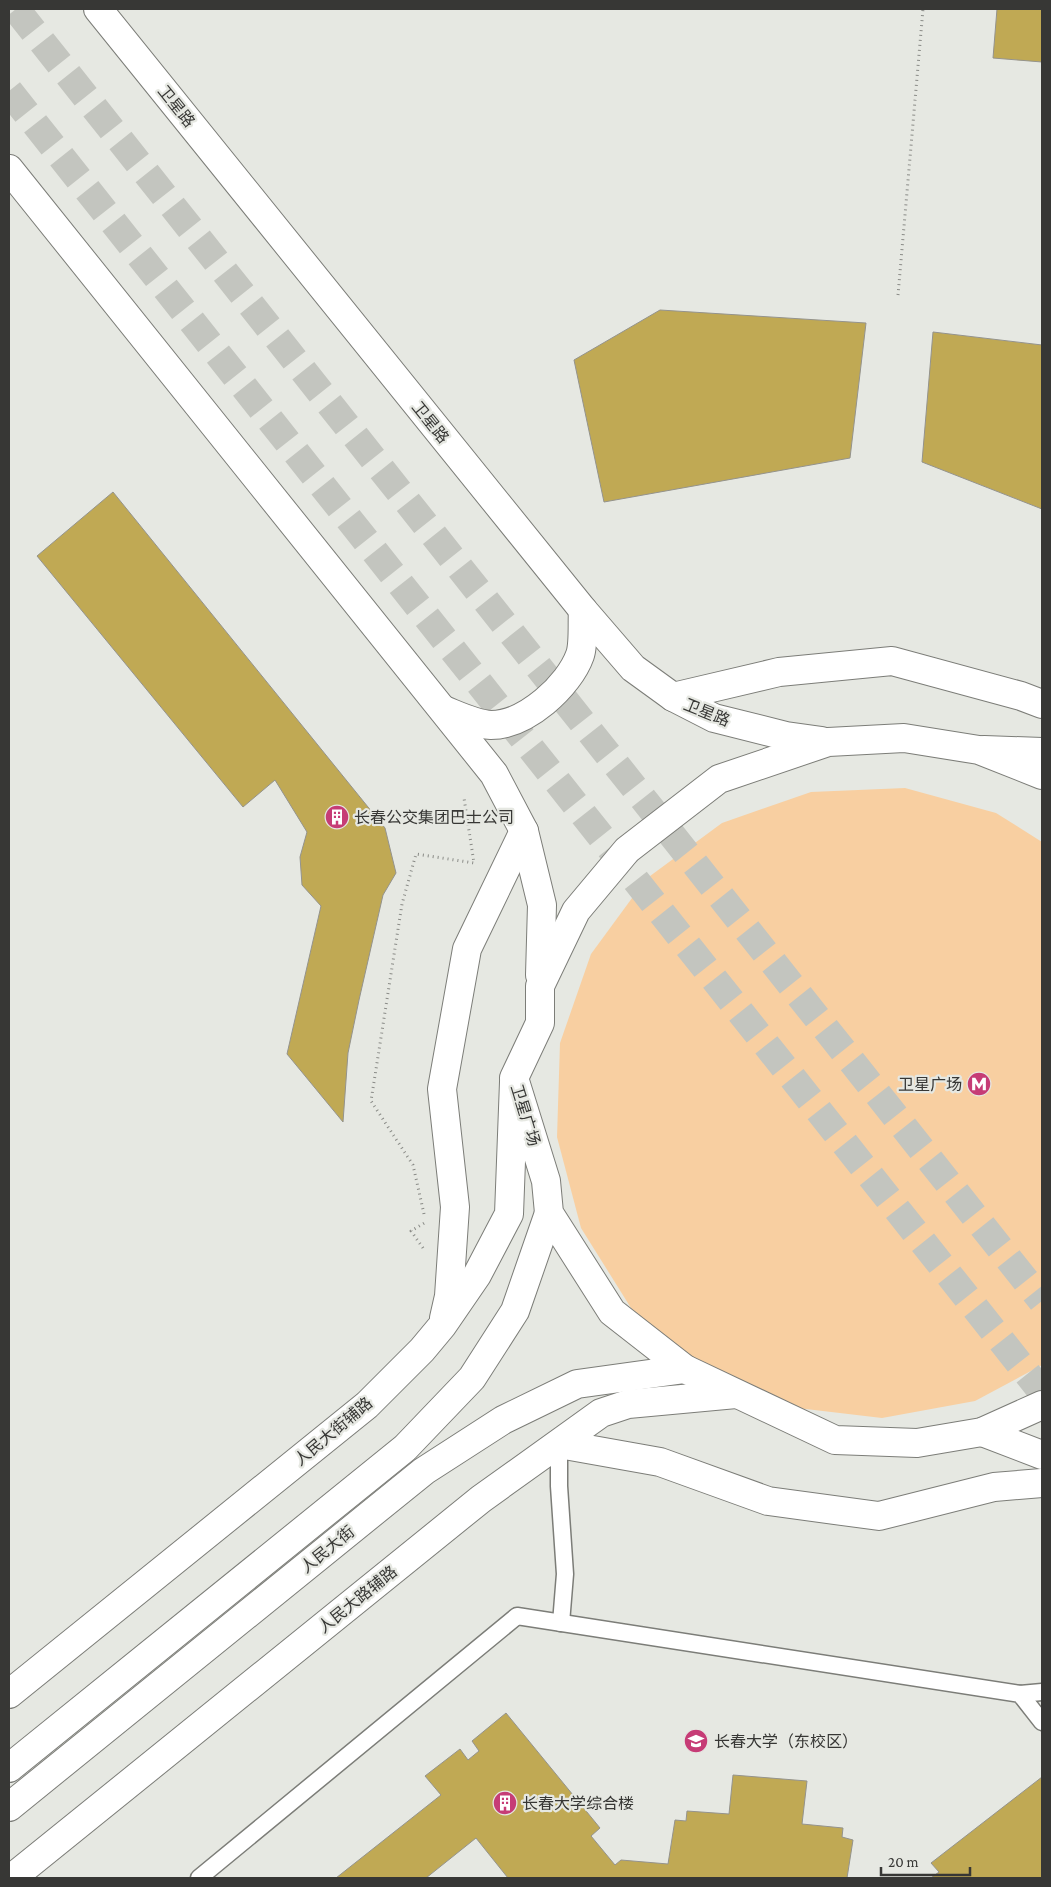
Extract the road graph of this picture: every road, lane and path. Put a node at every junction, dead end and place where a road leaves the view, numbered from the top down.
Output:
1 (98, 9) edge
2 (923, 9) edge
3 (9, 169) edge
4 (898, 295) dead end
5 (583, 610) junction
6 (673, 697) junction
7 (1042, 704) edge
8 (444, 710) junction
9 (828, 742) junction
10 (979, 750) junction
11 (1042, 752) edge
12 (1042, 775) edge
13 (464, 798) dead end
14 (524, 831) junction
15 (540, 986) junction
16 (514, 1078) junction
17 (549, 1213) junction
18 (428, 1255) dead end
19 (442, 1326) junction
20 (686, 1369) junction
21 (736, 1394) junction
22 (1042, 1405) edge
23 (982, 1432) junction
24 (559, 1444) junction
25 (1042, 1455) edge
26 (1042, 1483) edge
27 (561, 1623) junction
28 (1042, 1692) edge
29 (9, 1694) edge
30 (1020, 1694) junction
31 (1042, 1704) edge
32 (1042, 1722) edge
33 (9, 1768) edge
34 (9, 1807) edge
35 (12, 1878) edge
36 (199, 1878) edge

1 - 5 main road, 卫星路
2 - 4 path
3 - 8 main road
5 - 6 main road, 卫星路
5 - 8 main road
6 - 7 main road
6 - 9 main road, 卫星路
8 - 14 main road
9 - 10 main road, 卫星广场
9 - 15 main road, 卫星广场
10 - 11 main road
10 - 12 main road, 卫星广场
13 - 18 path
14 - 15 main road
14 - 19 main road
15 - 16 main road, 卫星广场
16 - 17 main road, 卫星广场
16 - 19 main road, 人民大街辅路
17 - 20 main road, 卫星广场
17 - 33 main road, 人民大街
19 - 29 main road, 人民大街辅路
20 - 21 main road, 卫星广场
20 - 34 main road, 人民大街
21 - 23 main road, 卫星广场
21 - 24 main road, 人民大路辅路
22 - 23 main road, 卫星广场
23 - 25 main road
24 - 26 main road
24 - 27 lane
24 - 35 main road, 人民大路辅路
27 - 30 lane
27 - 36 lane
28 - 30 lane
30 - 31 lane
30 - 32 lane

